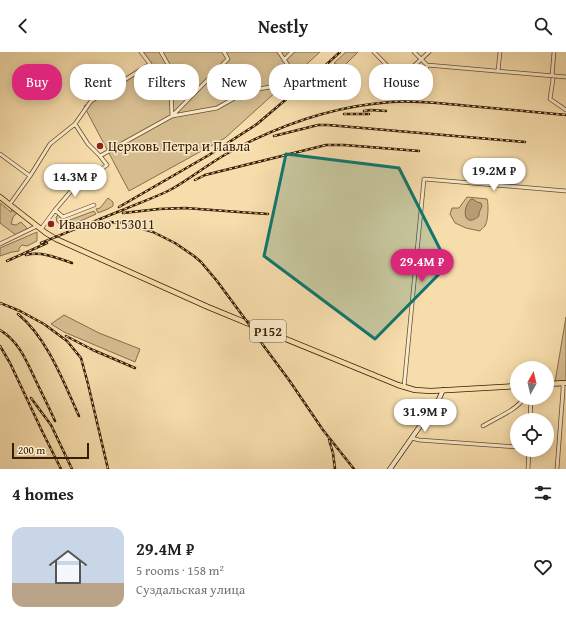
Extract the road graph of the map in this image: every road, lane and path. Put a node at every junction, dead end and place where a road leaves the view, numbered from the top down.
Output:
1 (141, 52) edge
2 (161, 52) edge
3 (224, 52) edge
4 (278, 52) edge
5 (292, 52) edge
6 (374, 52) edge
7 (414, 52) edge
8 (429, 52) edge
9 (500, 52) edge
10 (554, 52) edge
11 (284, 60) junction
12 (421, 60) junction
13 (426, 64) edge
14 (433, 66) edge
15 (498, 71) junction
16 (552, 76) junction
17 (566, 77) edge
18 (566, 110) edge
19 (172, 116) junction
20 (76, 124) junction
21 (0, 154) edge
22 (100, 156) junction
23 (30, 176) junction
24 (566, 190) edge
25 (0, 197) edge
26 (10, 204) junction
27 (94, 205) dead end
28 (55, 210) junction
29 (39, 227) junction
30 (0, 244) edge
31 (564, 383) edge
32 (554, 384) edge
33 (510, 386) edge
34 (404, 387) junction
35 (442, 390) junction
36 (518, 405) edge
37 (482, 426) dead end
38 (412, 438) junction
39 (510, 446) edge
40 (529, 457) edge
41 (392, 468) edge
42 (528, 469) edge
43 (556, 469) edge

1 - 20 street
2 - 19 street
3 - 19 street
4 - 11 street
5 - 11 street
6 - 12 street
7 - 12 street
8 - 12 street
9 - 15 street
10 - 16 street
11 - 19 street
12 - 13 street
14 - 15 street
15 - 16 street
16 - 17 street
16 - 18 street
19 - 22 street
20 - 22 street
20 - 23 street
21 - 23 street
22 - 28 street
23 - 26 street
24 - 34 street
25 - 26 main road
26 - 29 main road
27 - 28 street
28 - 29 street
29 - 30 street
29 - 34 main road, Р152
31 - 32 main road
31 - 43 street
33 - 35 main road, Р152
34 - 35 main road, Р152
35 - 38 main road
36 - 37 street
38 - 39 street
38 - 41 main road
40 - 42 street

